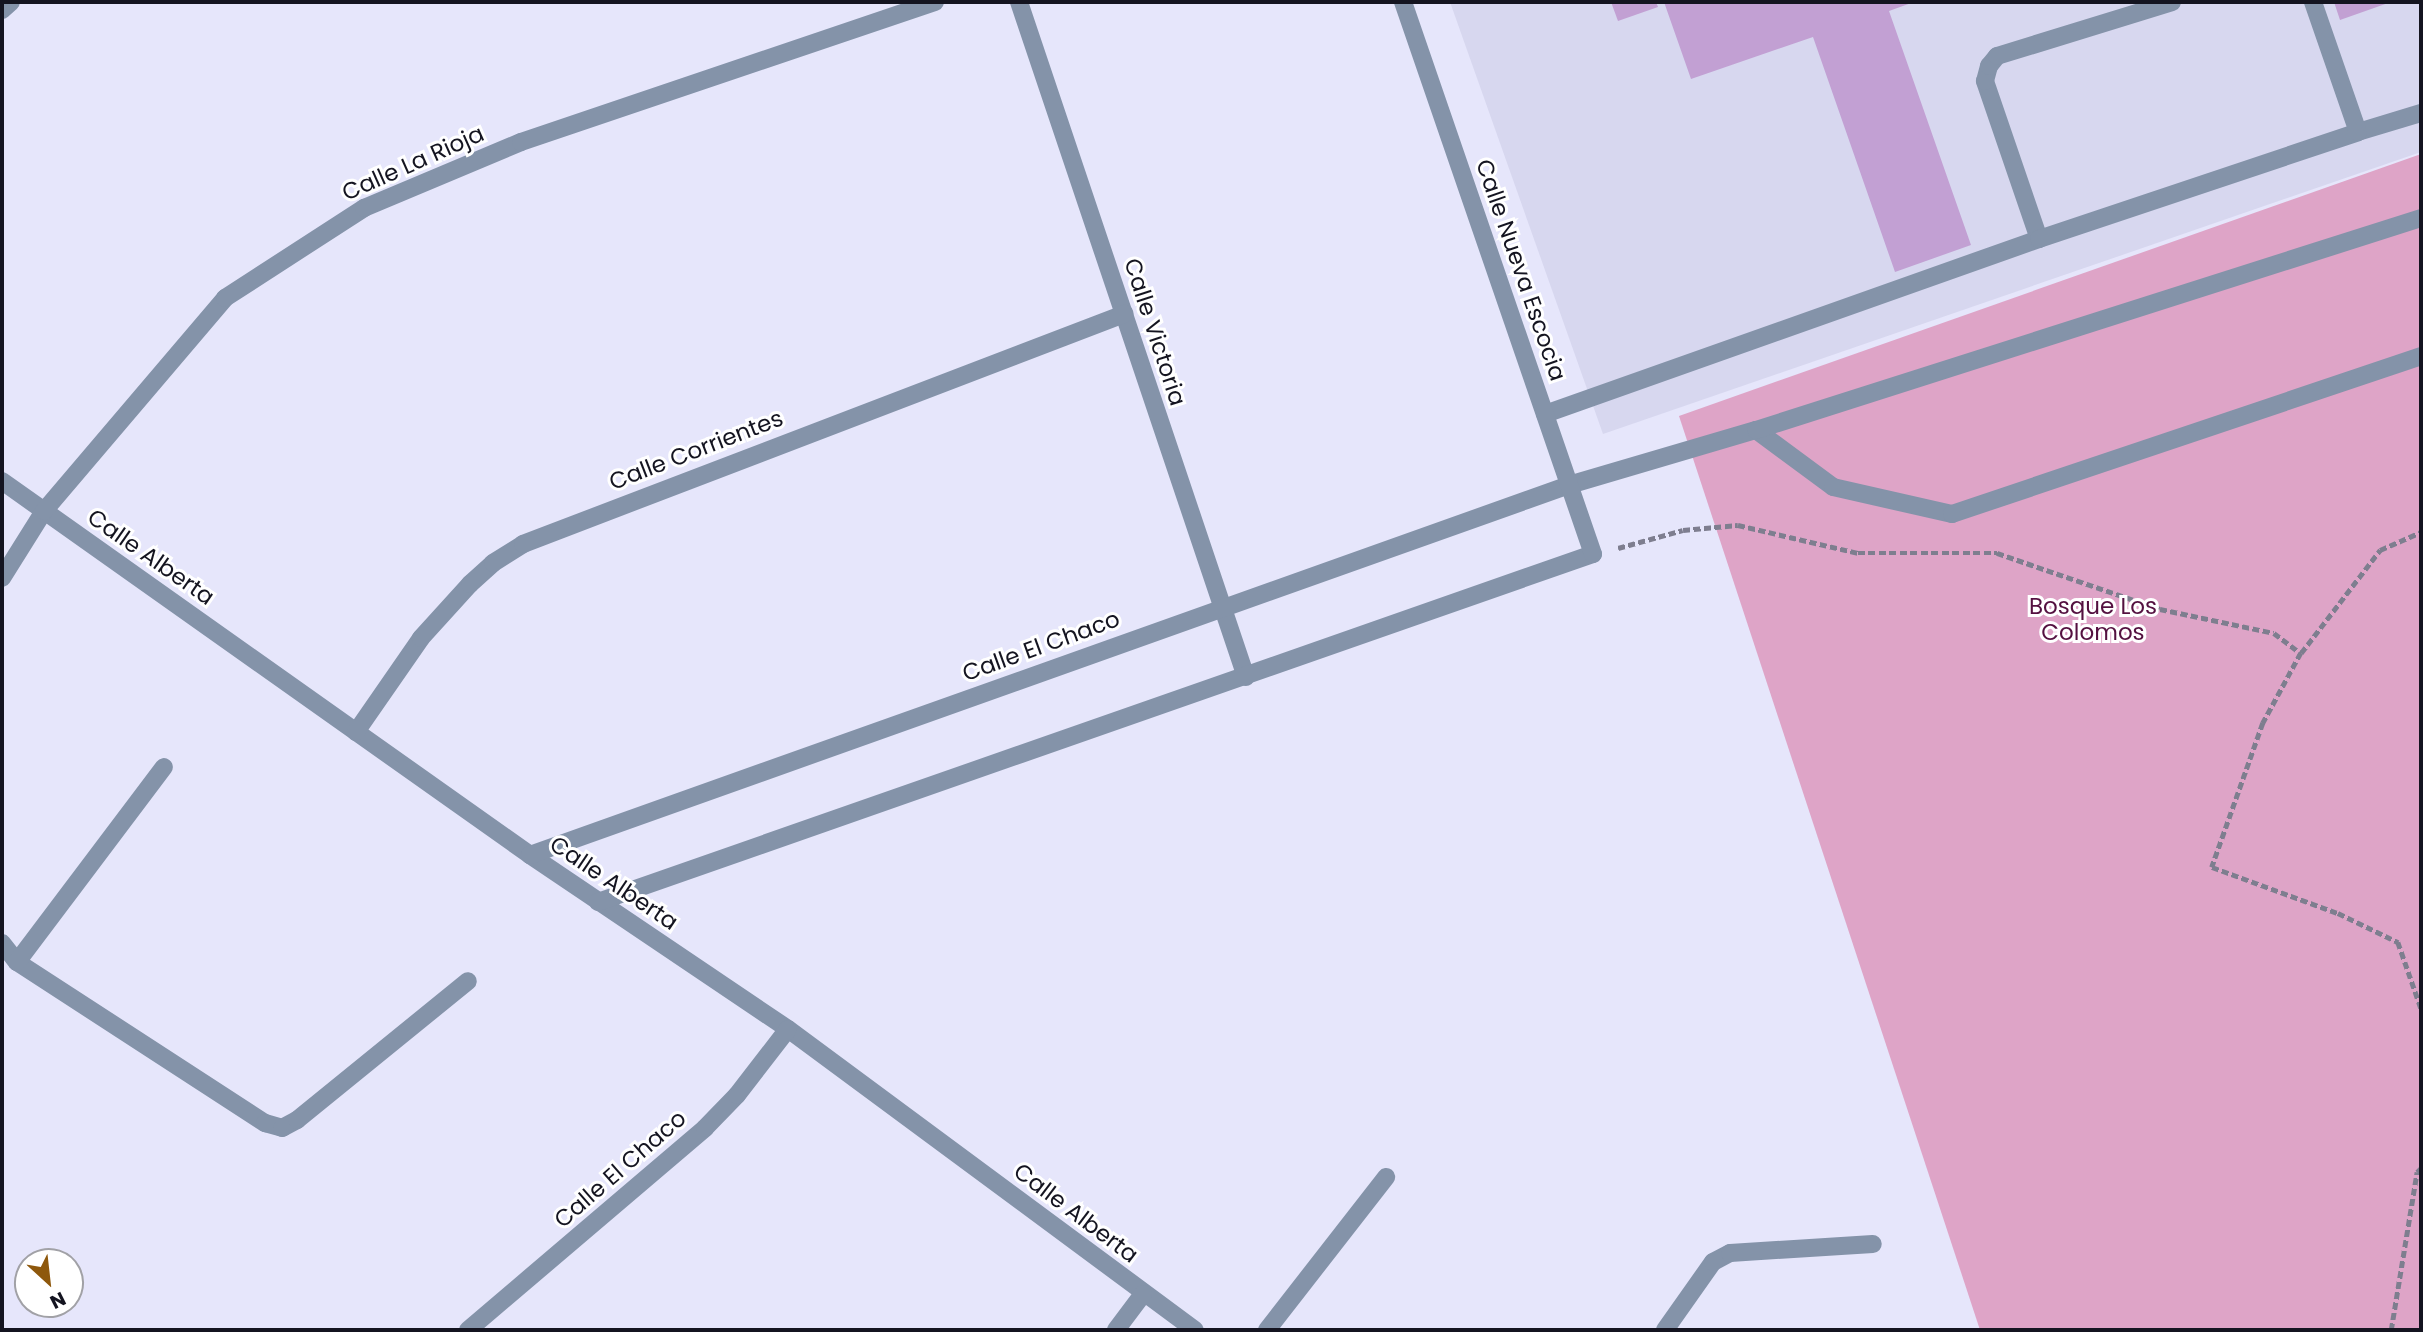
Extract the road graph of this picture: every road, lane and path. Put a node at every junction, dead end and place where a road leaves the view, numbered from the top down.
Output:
1 (11, 2) edge
2 (936, 2) edge
3 (1019, 2) edge
4 (1402, 2) edge
5 (2172, 2) edge
6 (2313, 2) edge
7 (2, 10) edge
8 (2421, 113) edge
9 (2358, 132) junction
10 (2421, 218) edge
11 (2039, 239) junction
12 (1124, 314) junction
13 (2421, 356) edge
14 (1545, 414) junction
15 (1756, 430) junction
16 (2, 481) edge
17 (1569, 485) junction
18 (44, 511) junction
19 (2421, 532) edge
20 (1593, 554) junction
21 (2, 578) edge
22 (1221, 607) junction
23 (2301, 653) junction
24 (1246, 677) junction
25 (356, 732) junction
26 (164, 767) dead end
27 (530, 855) junction
28 (598, 902) junction
29 (2, 943) edge
30 (17, 962) junction
31 (468, 981) dead end
32 (2421, 1008) edge
33 (788, 1029) junction
34 (2421, 1168) edge
35 (1386, 1177) dead end
36 (1873, 1244) dead end
37 (1143, 1294) junction
38 (468, 1330) edge
39 (1116, 1330) edge
40 (1195, 1330) edge
41 (1267, 1330) edge
42 (1665, 1330) edge
43 (2391, 1330) edge

1 - 7 street
2 - 18 street, Calle La Rioja
3 - 12 street, Calle Victoria
4 - 14 street, Calle Nueva Escocia
5 - 11 street
6 - 9 street
8 - 9 street
9 - 11 street
10 - 15 street, Calle El Chaco
11 - 14 street
12 - 22 street, Calle Victoria
12 - 25 street, Calle Corrientes
13 - 15 street
14 - 17 street, Calle Nueva Escocia
15 - 17 street, Calle El Chaco
16 - 18 street, Calle Alberta
17 - 20 street, Calle Nueva Escocia
17 - 22 street, Calle El Chaco
18 - 21 street, Calle La Rioja
18 - 25 street, Calle Alberta
19 - 23 path
20 - 23 path
20 - 24 street
22 - 24 street, Calle Victoria
22 - 27 street, Calle El Chaco
23 - 32 path
24 - 28 street
25 - 27 street, Calle Alberta
26 - 30 street
27 - 28 street, Calle Alberta
28 - 33 street, Calle Alberta
29 - 30 street
30 - 31 street
33 - 37 street, Calle Alberta
33 - 38 street, Calle El Chaco
34 - 43 path
35 - 41 street
36 - 42 street
37 - 39 street
37 - 40 street, Calle Alberta

